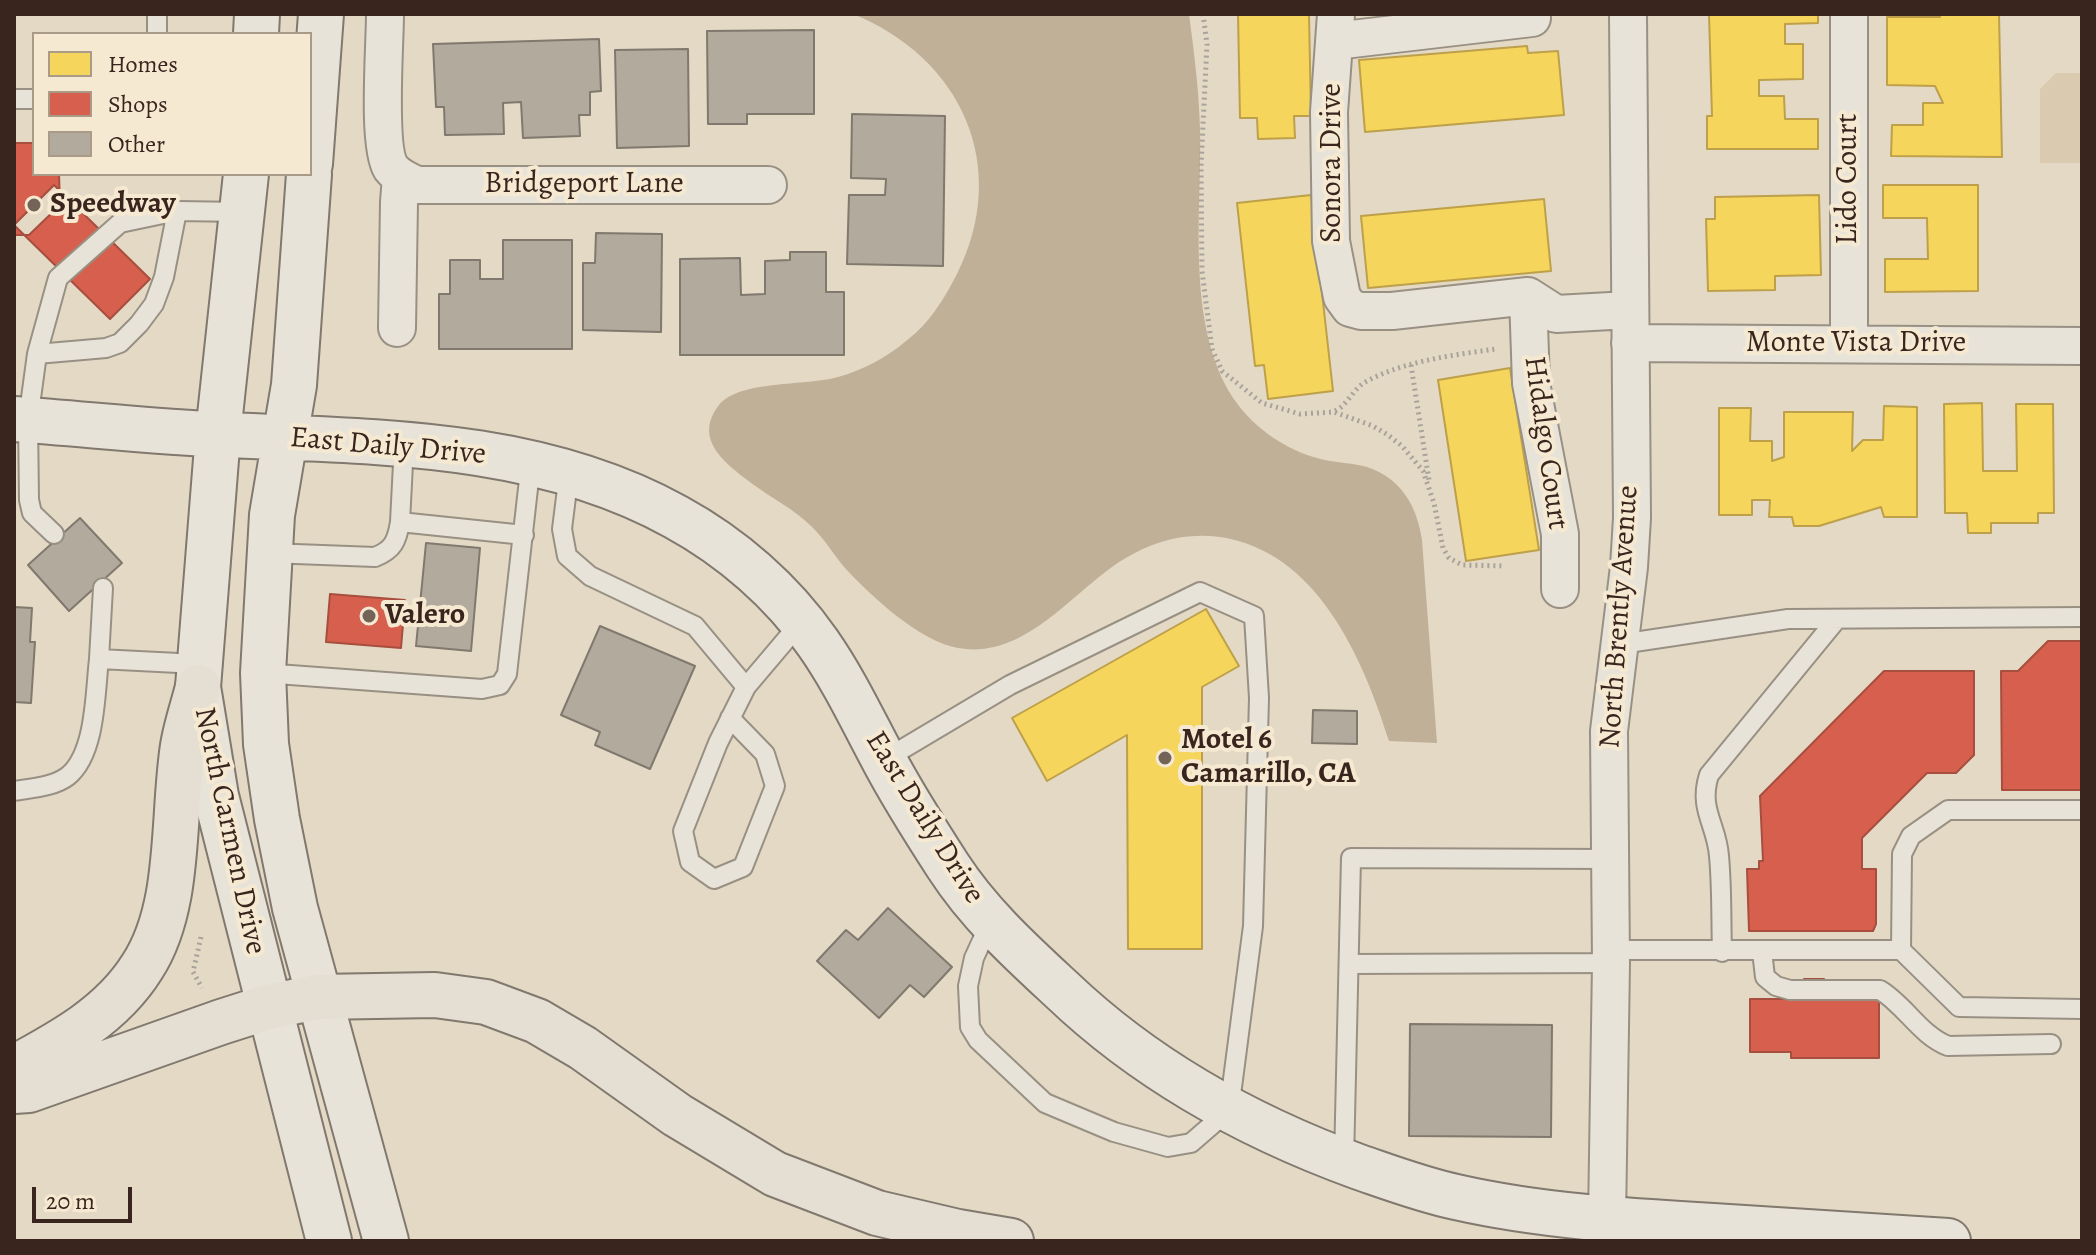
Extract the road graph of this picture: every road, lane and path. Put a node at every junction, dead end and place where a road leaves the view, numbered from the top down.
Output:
1 (321, 14) edge
2 (385, 14) edge
3 (1203, 14) edge
4 (1628, 14) edge
5 (1849, 14) edge
6 (1532, 18) dead end
7 (1336, 27) edge
8 (312, 137) edge
9 (309, 176) edge
10 (401, 177) junction
11 (768, 185) dead end
12 (245, 193) edge
13 (177, 211) junction
14 (1528, 296) junction
15 (1629, 327) junction
16 (397, 328) dead end
17 (1530, 344) junction
18 (1849, 344) junction
19 (2082, 346) edge
20 (37, 354) junction
21 (1411, 365) junction
22 (1334, 412) junction
23 (21, 419) edge
24 (218, 434) junction
25 (284, 437) junction
26 (404, 444) junction
27 (550, 467) junction
28 (1430, 485) junction
29 (400, 522) junction
30 (54, 534) dead end
31 (524, 535) junction
32 (269, 553) junction
33 (1505, 566) dead end
34 (103, 588) dead end
35 (1560, 589) dead end
36 (2082, 617) edge
37 (1837, 619) junction
38 (801, 622) junction
39 (1621, 644) junction
40 (99, 659) junction
41 (263, 673) junction
42 (198, 675) junction
43 (746, 687) junction
44 (730, 718) junction
45 (884, 760) junction
46 (14, 791) edge
47 (2082, 810) edge
48 (1611, 859) junction
49 (991, 921) junction
50 (200, 931) dead end
51 (1901, 950) junction
52 (1762, 951) junction
53 (1722, 952) junction
54 (1611, 957) junction
55 (1349, 964) junction
56 (205, 995) dead end
57 (317, 997) junction
58 (268, 1007) junction
59 (2082, 1009) edge
60 (2051, 1044) dead end
61 (14, 1068) edge
62 (14, 1091) edge
63 (1229, 1110) junction
64 (1344, 1161) junction
65 (1607, 1220) junction
66 (329, 1241) edge
67 (386, 1241) edge
68 (1011, 1241) edge
69 (1948, 1241) edge

1 - 8 main road
2 - 10 street
3 - 22 path
4 - 15 street, North Brently Avenue
5 - 18 street, Lido Court
6 - 7 street
7 - 14 street, Sonora Drive
9 - 25 main road, North Carmen Drive
10 - 11 street, Bridgeport Lane
10 - 16 street
12 - 13 lane
12 - 24 main road, North Carmen Drive
13 - 20 lane
13 - 20 lane
14 - 15 street, Monte Vista Drive
14 - 17 street, Hidalgo Court
15 - 18 street, Monte Vista Drive
15 - 39 street, North Brently Avenue
17 - 21 path
17 - 35 street, Hidalgo Court
18 - 19 street, Monte Vista Drive
20 - 23 lane
21 - 22 path
21 - 28 path
22 - 28 path
23 - 24 main road, East Daily Drive
23 - 30 lane
24 - 25 main road, East Daily Drive
24 - 42 main road, North Carmen Drive
25 - 26 main road, East Daily Drive
25 - 32 main road, North Carmen Drive
26 - 27 main road, East Daily Drive
26 - 29 lane
27 - 31 lane
27 - 38 main road, East Daily Drive
27 - 43 lane
28 - 33 path
29 - 31 lane
29 - 32 lane
31 - 41 lane
32 - 41 main road, North Carmen Drive
34 - 40 lane
36 - 37 lane
37 - 39 lane
37 - 53 lane
38 - 43 lane
38 - 45 main road, East Daily Drive
39 - 48 street, North Brently Avenue
40 - 42 lane
40 - 46 lane
41 - 57 main road, North Carmen Drive
42 - 58 main road, North Carmen Drive
42 - 61 highway
43 - 44 lane
44 - 44 lane
45 - 49 main road, East Daily Drive
45 - 63 lane
47 - 51 lane
48 - 54 street, North Brently Avenue
48 - 55 lane
49 - 63 main road, East Daily Drive
49 - 63 lane
50 - 56 path
51 - 52 lane
51 - 59 lane
52 - 53 lane
52 - 60 lane
53 - 54 lane
54 - 55 lane
54 - 65 street, North Brently Avenue
55 - 64 lane
57 - 58 highway
57 - 67 main road, North Carmen Drive
57 - 68 highway
58 - 62 highway
58 - 66 main road, North Carmen Drive
63 - 64 main road, East Daily Drive
64 - 65 main road, East Daily Drive
65 - 69 main road, East Daily Drive

